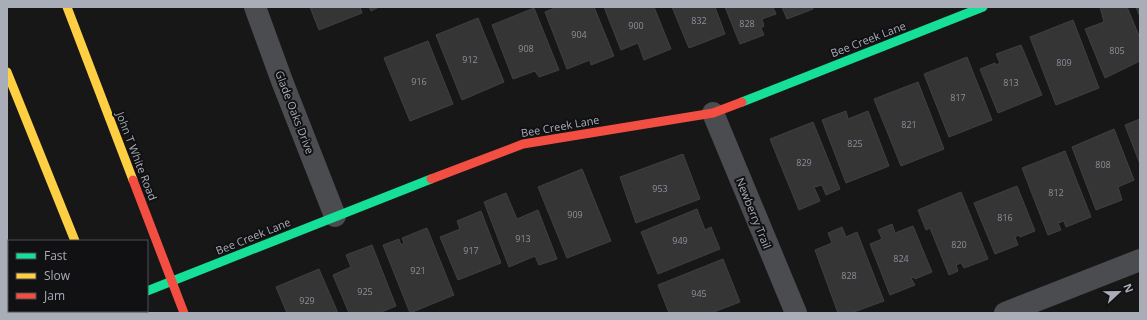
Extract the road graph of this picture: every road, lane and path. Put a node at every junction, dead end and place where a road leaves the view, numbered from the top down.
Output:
1 (67, 7) edge
2 (255, 7) edge
3 (983, 7) edge
4 (7, 72) edge
5 (713, 113) junction
6 (335, 216) junction
7 (75, 240) edge
8 (1140, 260) edge
9 (172, 282) junction
10 (148, 292) edge
11 (184, 313) edge
12 (796, 313) edge
13 (1005, 313) edge

1 - 9 street, John T White Road
2 - 6 street, Glade Oaks Drive
3 - 5 street, Bee Creek Lane
4 - 7 street
5 - 6 street, Bee Creek Lane
5 - 12 street, Newberry Trail
6 - 9 street, Bee Creek Lane
8 - 13 street
9 - 10 street, Bee Creek Lane
9 - 11 street, John T White Road

